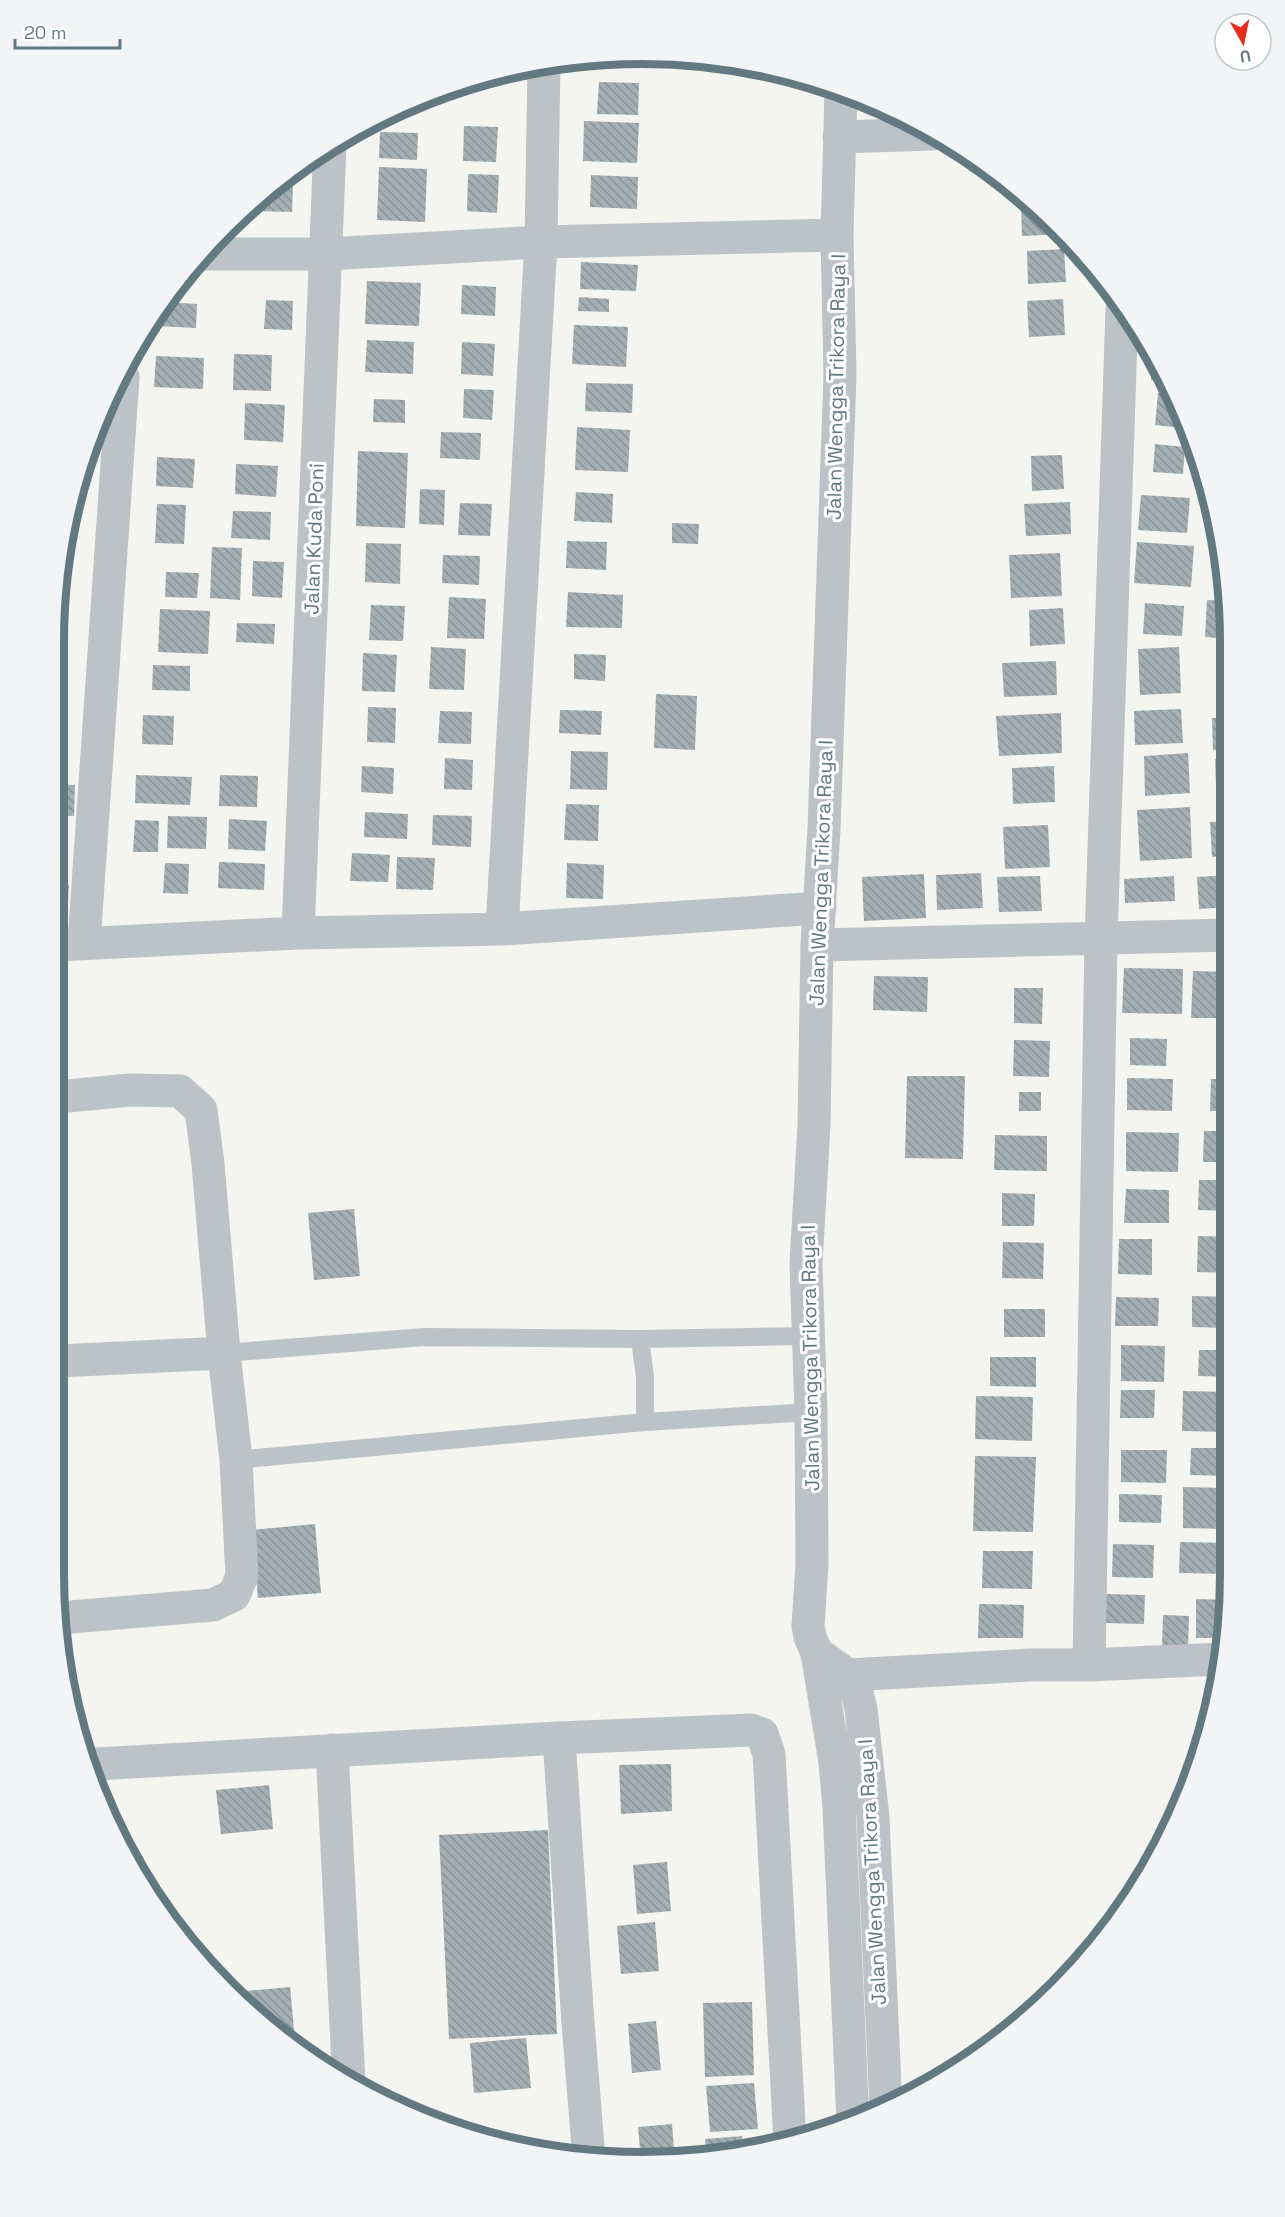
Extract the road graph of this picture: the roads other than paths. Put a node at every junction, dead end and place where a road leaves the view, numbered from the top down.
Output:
1 (544, 73) edge
2 (841, 100) edge
3 (918, 134) edge
4 (839, 137) junction
5 (330, 157) edge
6 (837, 236) junction
7 (541, 242) junction
8 (215, 254) edge
9 (326, 254) junction
10 (1122, 319) edge
11 (122, 392) edge
12 (820, 908) junction
13 (502, 929) junction
14 (297, 933) junction
15 (1220, 935) edge
16 (1101, 939) junction
17 (70, 944) edge
18 (817, 945) junction
19 (64, 1096) edge
20 (808, 1336) junction
21 (640, 1339) junction
22 (224, 1353) junction
23 (64, 1361) edge
24 (811, 1412) junction
25 (645, 1422) junction
26 (236, 1460) junction
27 (66, 1617) edge
28 (1214, 1659) edge
29 (1089, 1665) junction
30 (829, 1669) junction
31 (559, 1738) junction
32 (332, 1750) junction
33 (96, 1764) edge
34 (348, 2072) edge
35 (886, 2099) edge
36 (853, 2113) edge
37 (790, 2134) edge
38 (589, 2150) edge

1 - 7 street
2 - 4 street, Jalan Wengga Trikora Raya I
3 - 4 street
4 - 6 street, Jalan Wengga Trikora Raya I
5 - 9 street, Jalan Kuda Poni
6 - 7 street
6 - 12 street, Jalan Wengga Trikora Raya I
7 - 9 street
7 - 13 street
8 - 9 street
9 - 14 street, Jalan Kuda Poni
10 - 16 street
11 - 17 street
12 - 13 street
12 - 18 street, Jalan Wengga Trikora Raya I
13 - 14 street
14 - 17 street
15 - 16 street
16 - 18 street
16 - 29 street
18 - 20 street, Jalan Wengga Trikora Raya I
19 - 22 street
20 - 21 lane
20 - 24 street, Jalan Wengga Trikora Raya I
21 - 22 lane
21 - 25 lane
22 - 23 street
22 - 26 street
24 - 25 lane
24 - 30 street, Jalan Wengga Trikora Raya I
25 - 26 lane
26 - 27 street
28 - 29 street
29 - 30 street
30 - 35 street, Jalan Wengga Trikora Raya I
30 - 36 street, Jalan Wengga Trikora Raya I
31 - 32 street
31 - 37 street
31 - 38 street
32 - 33 street
32 - 34 street

